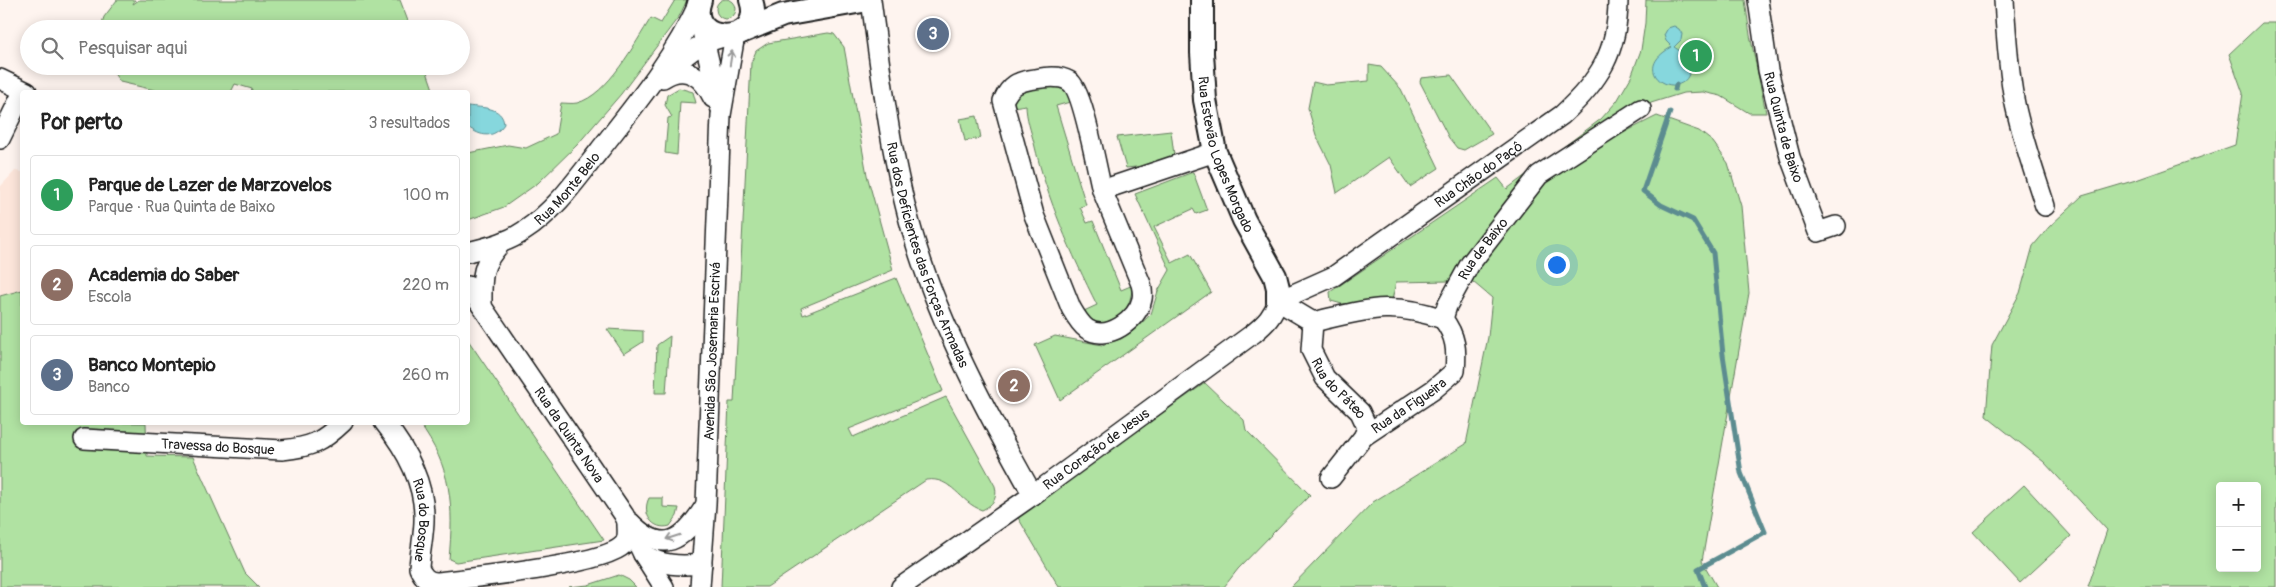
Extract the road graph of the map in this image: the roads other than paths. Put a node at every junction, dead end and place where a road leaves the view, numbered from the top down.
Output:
1 (751, 0) edge
2 (817, 0) edge
3 (833, 0) edge
4 (869, 0) edge
5 (1202, 0) edge
6 (1618, 0) edge
7 (1758, 0) edge
8 (2004, 0) edge
9 (700, 7) edge
10 (735, 34) junction
11 (705, 42) junction
12 (0, 78) edge
13 (650, 88) junction
14 (20, 90) edge
15 (20, 101) edge
16 (1641, 109) dead end
17 (721, 115) junction
18 (0, 139) edge
19 (1215, 152) junction
20 (1102, 190) junction
21 (2045, 206) dead end
22 (1836, 226) dead end
23 (500, 244) junction
24 (470, 252) edge
25 (470, 289) edge
26 (1278, 301) junction
27 (482, 306) junction
28 (1443, 319) junction
29 (1313, 322) junction
30 (340, 425) edge
31 (386, 425) edge
32 (1364, 436) junction
33 (84, 438) dead end
34 (1331, 478) dead end
35 (1033, 495) junction
36 (706, 504) junction
37 (625, 520) junction
38 (643, 554) junction
39 (605, 556) junction
40 (702, 564) junction
41 (664, 587) edge
42 (700, 587) edge
43 (901, 587) edge

1 - 10 street
2 - 3 street
4 - 10 street
4 - 35 street, Rua dos Deficientes das Forças Armadas
5 - 19 street, Rua Estevão Lopes Morgado
6 - 26 street, Rua Chão do Paçô
7 - 22 street, Rua Quinta de Baixo
8 - 21 street
9 - 10 street
9 - 11 street, Avenida São Josemaria Escrivá
9 - 13 street, Rua Monte Belo
10 - 11 street, Rua Monte Belo
17 -> 10 street, Avenida São Josemaria Escrivá
11 - 13 street, Rua Monte Belo
11 - 17 street, Avenida São Josemaria Escrivá
12 - 14 street
13 - 17 street
13 - 23 street, Rua Monte Belo
15 - 18 street
16 - 28 street, Rua de Baixo
17 - 36 street, Avenida São Josemaria Escrivá
19 - 20 street
19 - 26 street, Rua Estevão Lopes Morgado
20 - 20 street
23 - 24 street, Rua Monte Belo
23 - 27 street
24 - 27 street
25 - 27 street, Rua da Quinta Nova
26 - 29 street
26 - 35 street, Rua Coração de Jesus
27 - 37 street, Rua da Quinta Nova
28 - 29 street
28 - 32 street, Rua da Figueira
29 - 32 street, Rua do Páteo
30 - 33 street, Travessa do Bosque
31 - 39 street, Rua do Bosque
32 - 34 street
35 - 43 street, Rua Coração de Jesus
36 -> 37 street
36 - 40 street, Avenida São Josemaria Escrivá
37 - 38 street, Rua da Quinta Nova
37 - 39 street, Rua do Bosque
38 - 39 street
38 - 40 street
38 - 41 street, Rua da Quinta Nova
40 - 42 street, Avenida São Josemaria Escrivá

